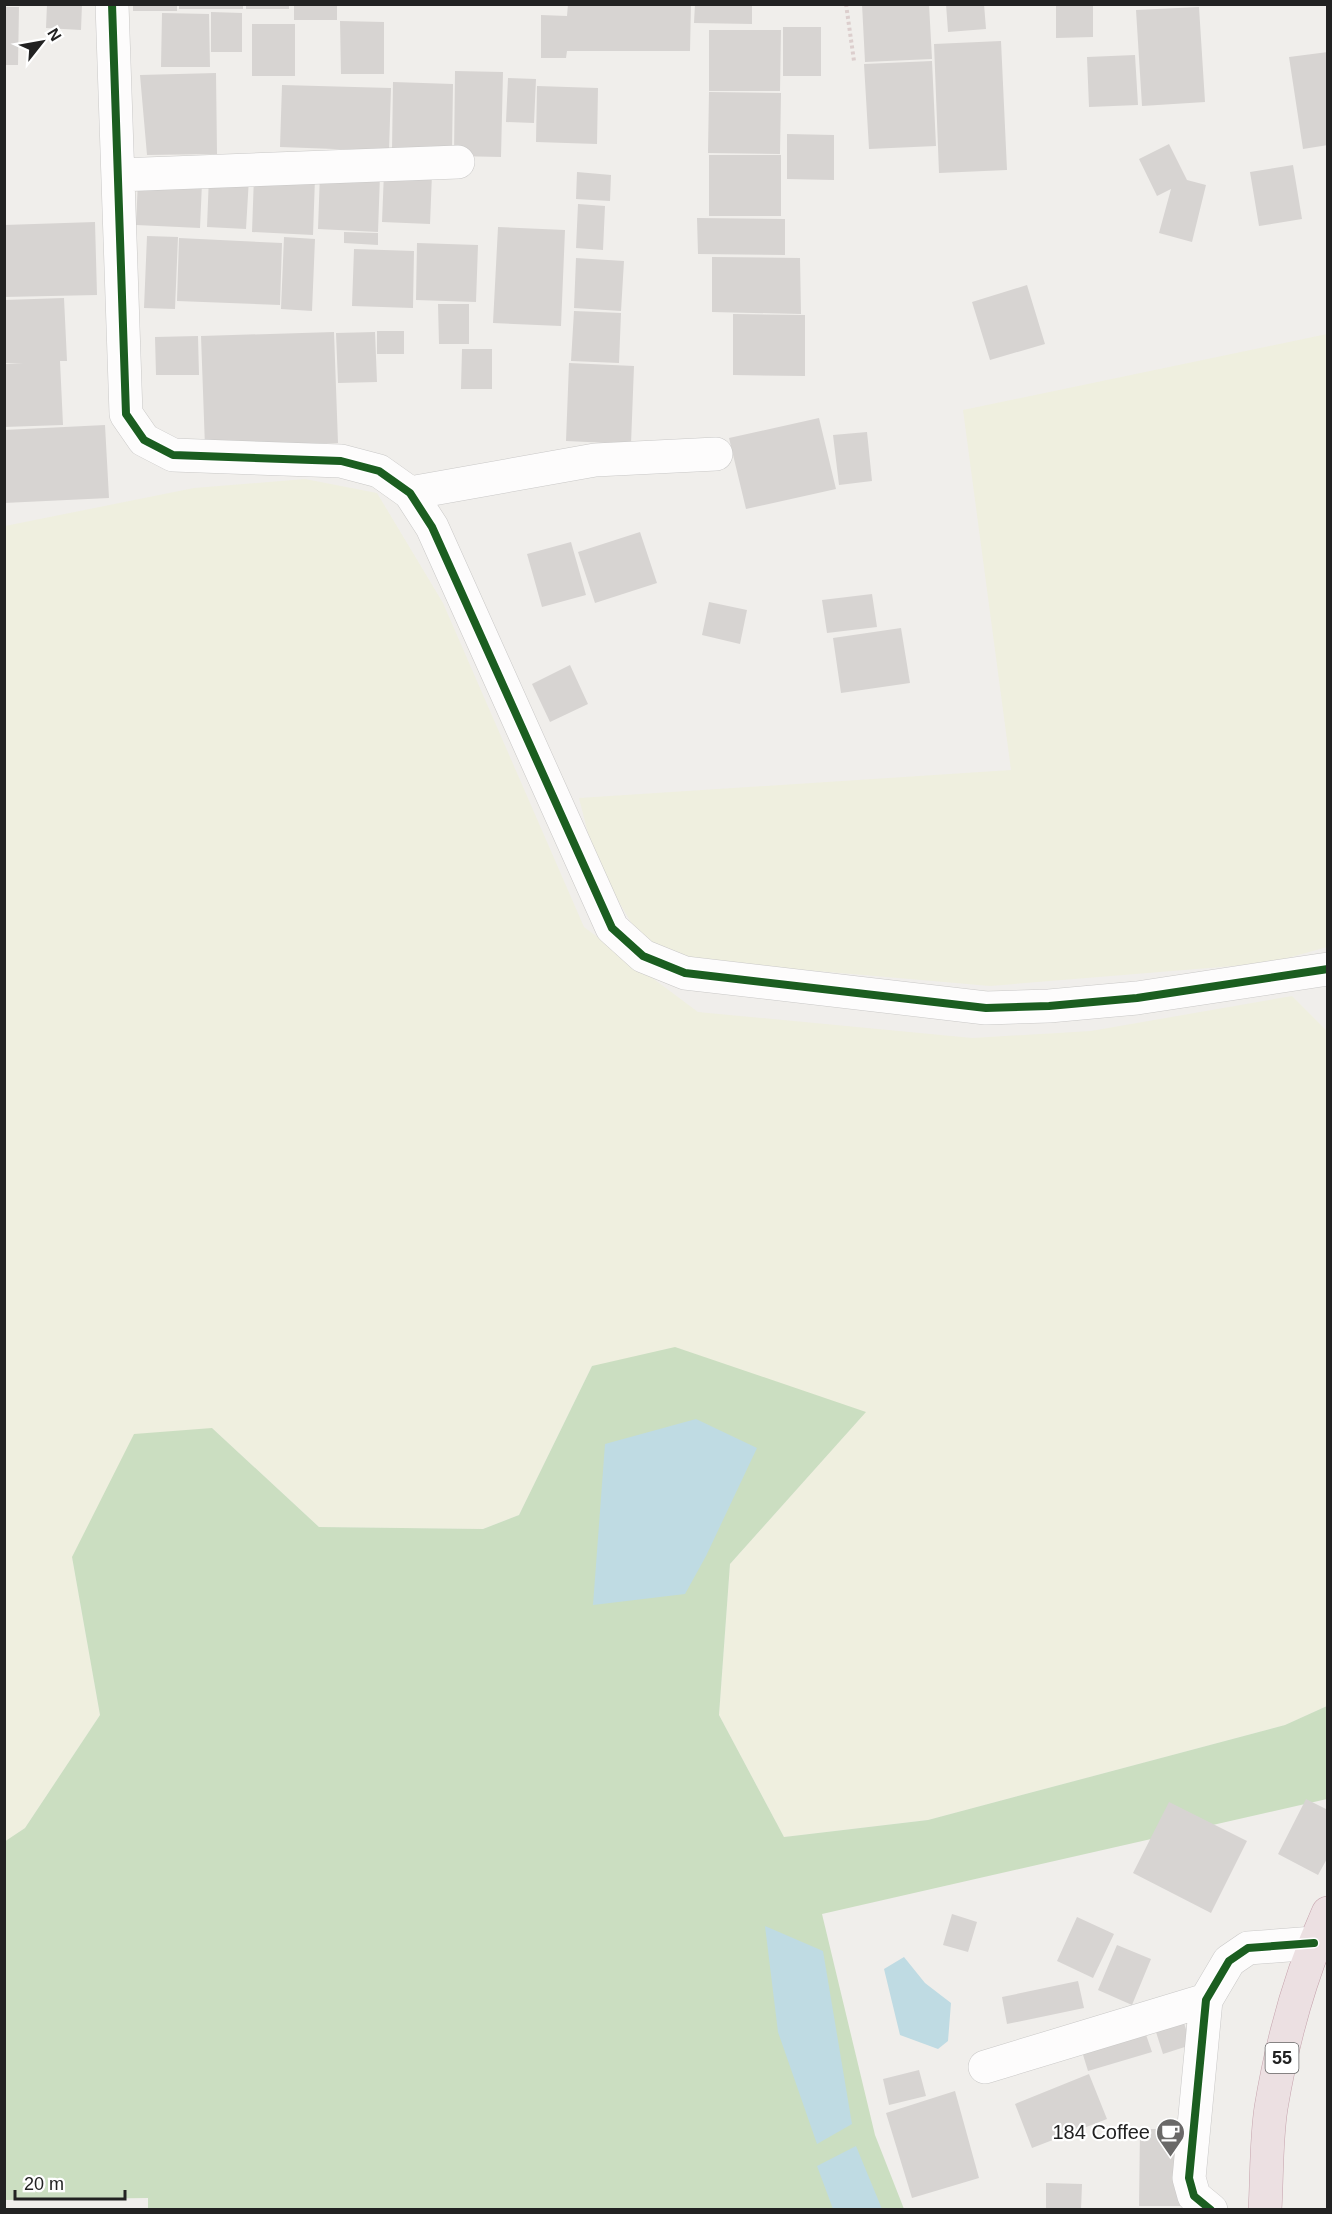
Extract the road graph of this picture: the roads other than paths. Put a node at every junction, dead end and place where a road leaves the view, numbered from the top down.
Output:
1 (112, 4) edge
2 (458, 162) dead end
3 (118, 175) junction
4 (716, 454) dead end
5 (410, 493) junction
6 (1328, 969) edge
7 (1328, 1913) edge
8 (1314, 1943) junction
9 (1206, 2000) junction
10 (985, 2067) dead end
11 (1211, 2210) edge
12 (1265, 2210) edge

1 - 3 street
2 - 3 street
3 - 5 street
4 - 5 street
5 - 6 street
7 - 8 highway, 55
8 - 9 street
8 - 12 highway, 55
9 - 10 street
9 - 11 street

